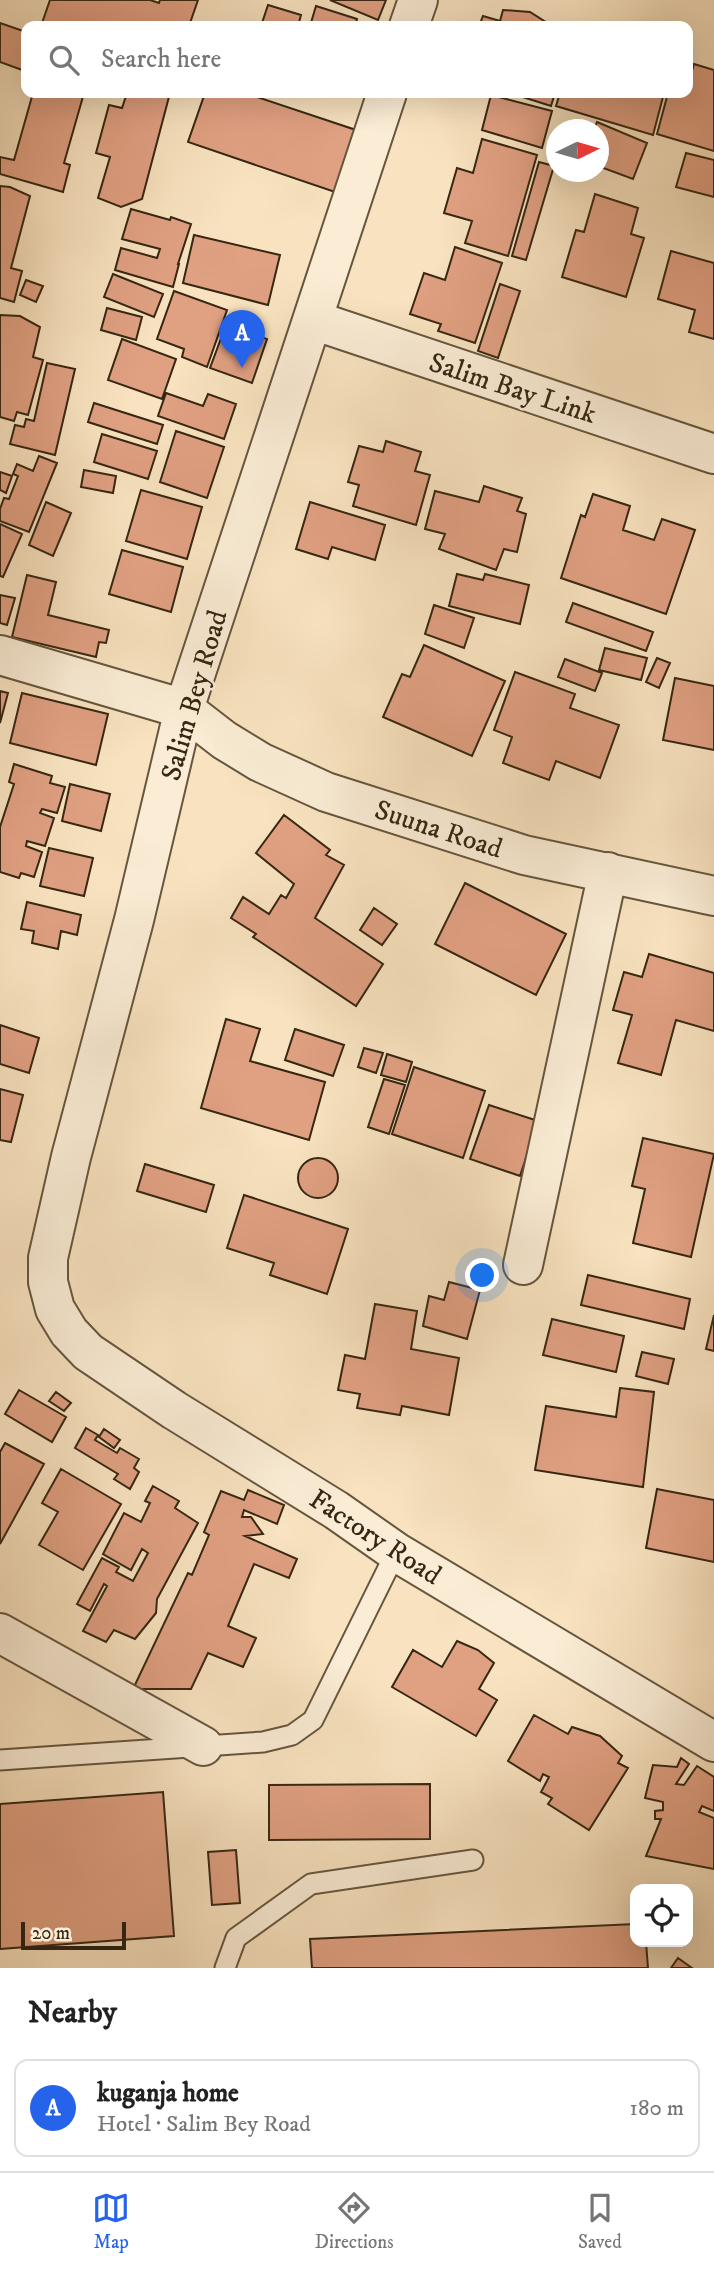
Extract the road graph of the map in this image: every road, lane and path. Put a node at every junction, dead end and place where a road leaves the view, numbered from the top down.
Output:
1 (418, 0) edge
2 (411, 21) edge
3 (385, 98) edge
4 (313, 320) junction
5 (714, 454) edge
6 (0, 655) edge
7 (184, 709) junction
8 (608, 873) junction
9 (714, 896) edge
10 (523, 1265) dead end
11 (55, 1309) joint
12 (396, 1552) junction
13 (0, 1633) edge
14 (714, 1742) edge
15 (203, 1746) junction
16 (0, 1760) edge
17 (473, 1860) dead end
18 (225, 1968) edge

1 - 2 street
3 - 4 street, Salim Bey Road
4 - 5 street, Salim Bay Link
4 - 7 street, Salim Bey Road
6 - 7 street
7 - 8 street, Suuna Road
7 - 11 street, Salim Bey Road
8 - 9 street, Suuna Road
8 - 10 street
11 - 12 street, Factory Road
12 - 14 street, Factory Road
12 - 15 lane
13 - 15 street
15 - 16 lane
17 - 18 lane

